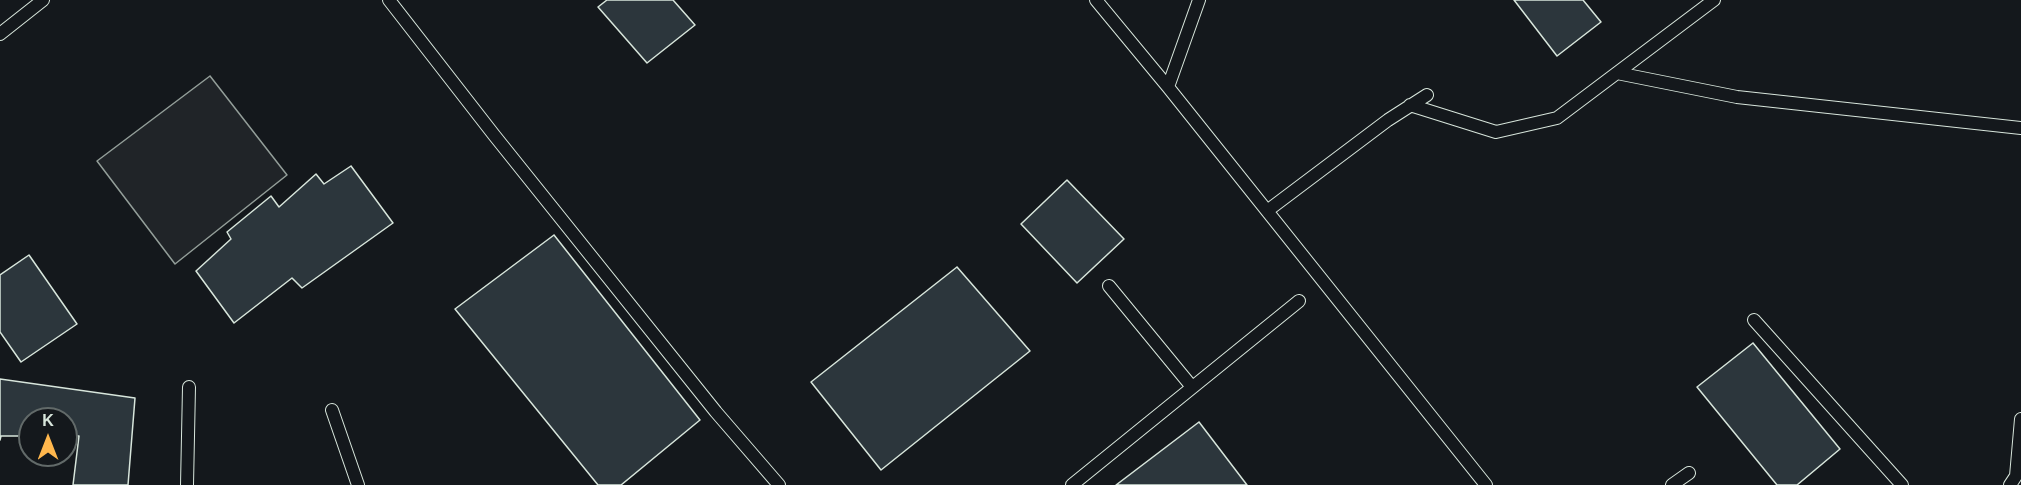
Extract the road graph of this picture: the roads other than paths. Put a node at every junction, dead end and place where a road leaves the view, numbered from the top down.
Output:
1 (43, 0) edge
2 (389, 0) edge
3 (1096, 0) edge
4 (1198, 0) edge
5 (1714, 0) edge
6 (0, 34) edge
7 (1617, 73) junction
8 (1168, 87) junction
9 (1427, 95) dead end
10 (1410, 105) junction
11 (2021, 128) edge
12 (1267, 211) junction
13 (1109, 286) dead end
14 (1299, 301) dead end
15 (1754, 320) dead end
16 (189, 387) dead end
17 (1192, 387) junction
18 (332, 410) dead end
19 (2021, 419) edge
20 (1689, 472) dead end
21 (187, 485) edge
22 (358, 485) edge
23 (779, 485) edge
24 (1072, 485) edge
25 (1486, 485) edge
26 (1672, 485) edge
27 (1902, 485) edge
28 (2010, 485) edge

1 - 6 lane
2 - 23 lane
3 - 8 lane
4 - 8 lane
5 - 7 lane
7 - 10 lane
7 - 11 lane
8 - 12 lane
9 - 10 lane
10 - 12 lane
12 - 25 lane
13 - 17 lane
14 - 17 lane
15 - 27 lane
16 - 21 lane
17 - 24 lane
18 - 22 lane
19 - 28 lane
20 - 26 lane

